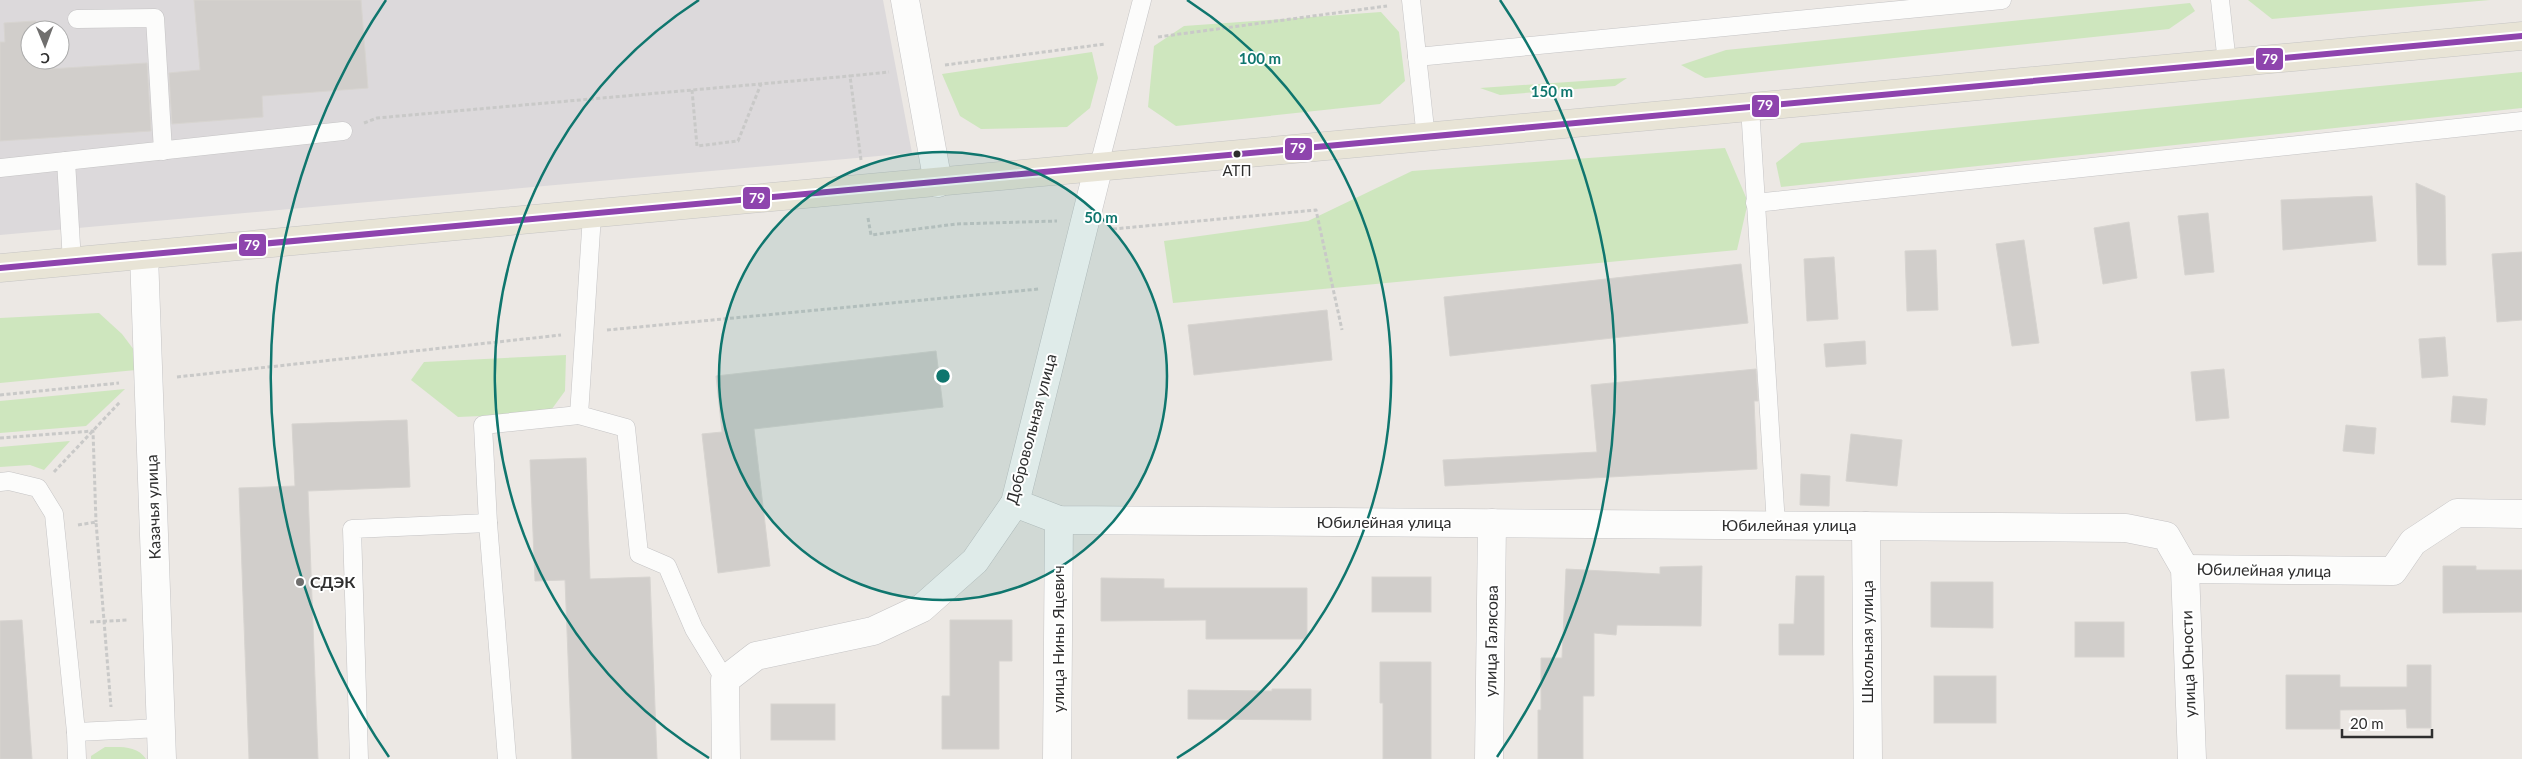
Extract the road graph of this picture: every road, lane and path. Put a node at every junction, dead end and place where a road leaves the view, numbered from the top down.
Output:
1 (905, 0) edge
2 (1142, 0) edge
3 (1411, 0) edge
4 (2002, 0) edge
5 (2220, 0) edge
6 (77, 19) dead end
7 (2522, 36) edge
8 (1417, 58) junction
9 (2227, 63) junction
10 (850, 76) dead end
11 (762, 84) junction
12 (692, 90) junction
13 (1750, 107) junction
14 (2522, 121) edge
15 (343, 132) joint
16 (1426, 138) junction
17 (163, 151) junction
18 (66, 161) junction
19 (0, 168) edge
20 (1098, 169) junction
21 (938, 183) junction
22 (1756, 203) junction
23 (592, 215) junction
24 (144, 256) junction
25 (72, 262) junction
26 (0, 268) edge
27 (1067, 287) junction
28 (584, 332) junction
29 (148, 380) junction
30 (0, 395) edge
31 (579, 415) junction
32 (93, 431) junction
33 (0, 438) edge
34 (0, 482) edge
35 (38, 488) junction
36 (1015, 503) junction
37 (2522, 514) edge
38 (1059, 520) junction
39 (96, 522) junction
40 (488, 523) junction
41 (1492, 523) junction
42 (1776, 525) junction
43 (70, 526) dead end
44 (1866, 526) junction
45 (2184, 569) junction
46 (157, 618) junction
47 (104, 622) junction
48 (87, 623) dead end
49 (725, 680) junction
50 (111, 715) dead end
51 (161, 728) junction
52 (76, 732) junction
53 (77, 759) edge
54 (162, 759) edge
55 (359, 759) edge
56 (507, 759) edge
57 (726, 759) edge
58 (1057, 759) edge
59 (1489, 759) edge
60 (1868, 759) edge
61 (2192, 759) edge

1 - 21 street
2 - 20 lane
3 - 8 lane
4 - 8 lane
5 - 9 lane
6 - 17 lane
7 - 9 main road
8 - 16 lane
9 - 13 main road
10 - 11 path
11 - 12 path
11 - 12 path
12 - 15 path
13 - 16 main road
13 - 22 lane
14 - 22 lane
15 - 17 lane
16 - 20 main road
17 - 18 lane
18 - 19 lane
18 - 25 lane
20 - 21 main road
20 - 27 street, Добровольная улица
21 - 23 main road
22 - 42 lane
23 - 24 main road
23 - 28 lane
24 - 25 main road
24 - 29 street, Казачья улица
25 - 26 main road
27 - 28 path
27 - 36 street, Добровольная улица
28 - 29 path
28 - 31 lane
29 - 30 path
29 - 32 path
29 - 46 street, Казачья улица
31 - 40 lane
31 - 49 lane
32 - 33 path
32 - 35 path
32 - 39 path
34 - 35 lane
35 - 52 lane
36 - 38 street, Юбилейная улица
36 - 49 street, Добровольная улица
37 - 45 street, Юбилейная улица
38 - 41 street, Юбилейная улица
38 - 58 street, улица Нины Яцевич
39 - 43 path
39 - 47 path
40 - 55 lane
40 - 56 lane
41 - 42 street, Юбилейная улица
41 - 59 street, улица Галясова
42 - 44 street, Юбилейная улица
44 - 45 street, Юбилейная улица
44 - 60 street, Школьная улица
45 - 61 street, улица Юности
46 - 47 path
46 - 51 street, Казачья улица
47 - 48 path
47 - 50 path
49 - 57 street
51 - 52 lane
51 - 54 street, Казачья улица
52 - 53 lane

